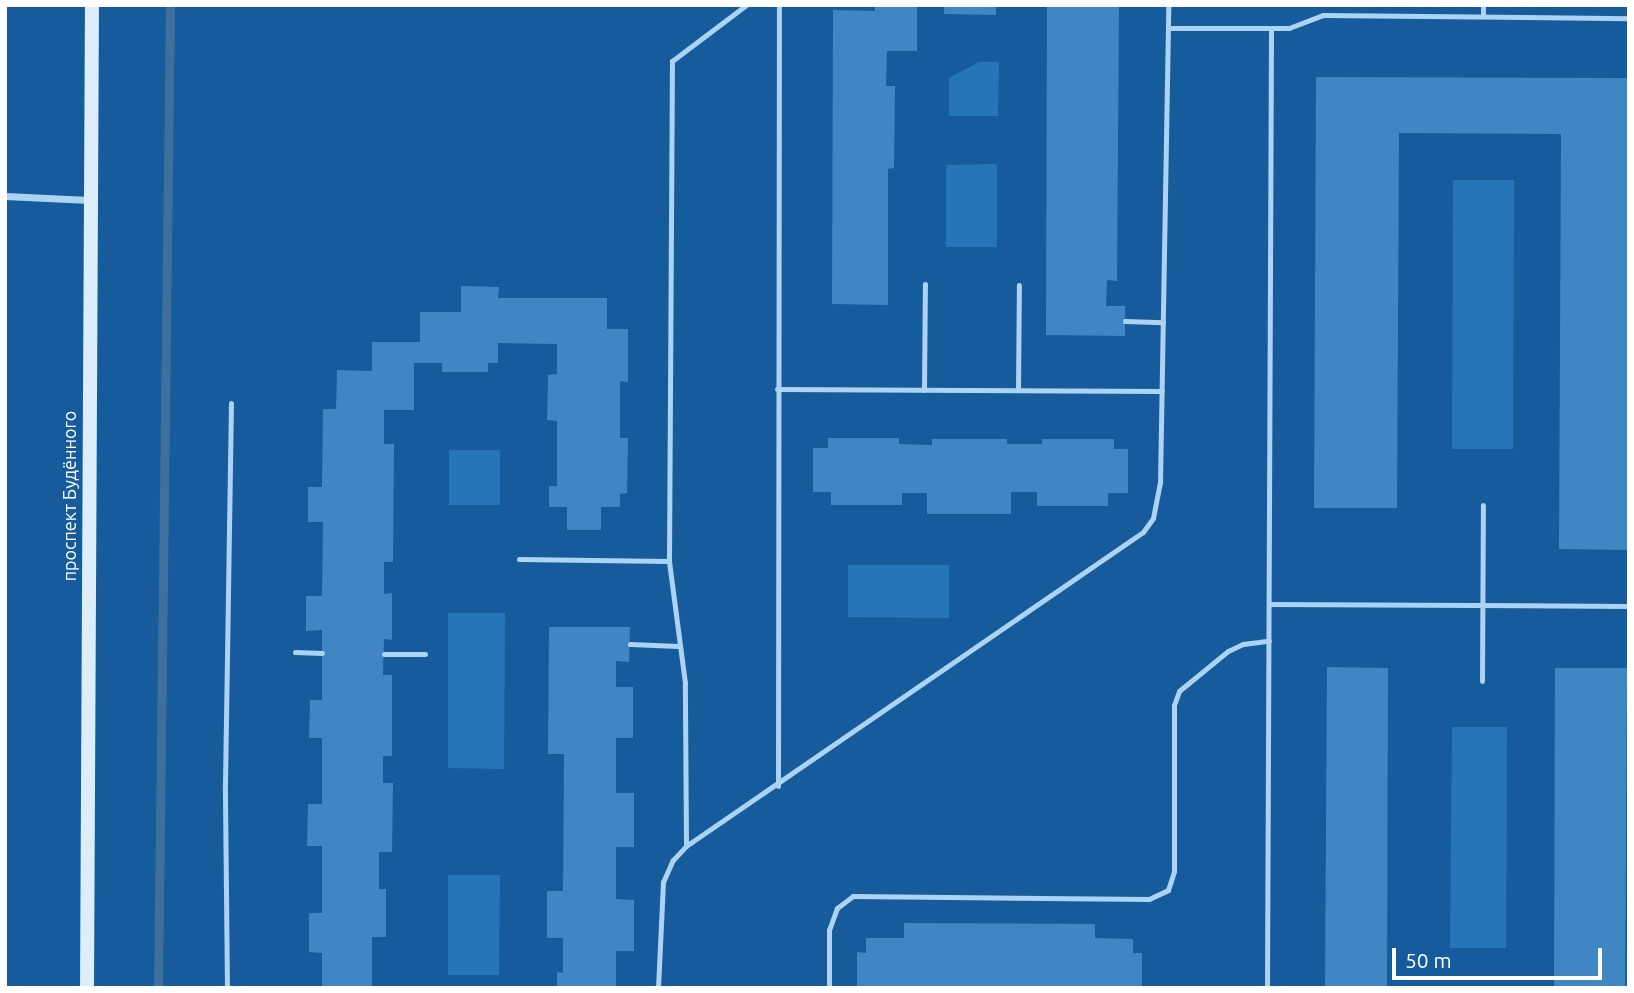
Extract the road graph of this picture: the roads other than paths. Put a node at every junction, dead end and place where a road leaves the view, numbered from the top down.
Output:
1 (92, 5) edge
2 (746, 5) edge
3 (779, 5) edge
4 (1168, 5) edge
5 (1483, 5) edge
6 (1483, 16) junction
7 (1629, 18) edge
8 (1168, 28) junction
9 (1271, 28) junction
10 (5, 197) edge
11 (89, 200) junction
12 (925, 284) dead end
13 (1019, 285) dead end
14 (1125, 321) dead end
15 (1163, 321) junction
16 (778, 389) junction
17 (924, 390) junction
18 (1018, 390) junction
19 (1162, 391) junction
20 (231, 403) dead end
21 (1483, 505) dead end
22 (519, 559) dead end
23 (669, 561) junction
24 (1269, 604) junction
25 (1482, 605) junction
26 (1629, 606) edge
27 (1269, 641) junction
28 (629, 644) dead end
29 (678, 646) junction
30 (295, 652) dead end
31 (322, 653) dead end
32 (384, 654) dead end
33 (425, 654) dead end
34 (1482, 681) dead end
35 (778, 786) junction
36 (686, 846) junction
37 (87, 988) edge
38 (227, 988) edge
39 (658, 988) edge
40 (830, 988) edge
41 (1267, 988) edge

1 - 11 street, проспект Будённого
2 - 23 lane
3 - 16 lane
4 - 8 lane
5 - 6 lane
6 - 7 lane
6 - 9 lane
8 - 9 lane
8 - 15 lane
9 - 24 lane
10 - 11 street
11 - 37 street, проспект Будённого
12 - 17 lane
13 - 18 lane
14 - 15 lane
15 - 19 lane
16 - 17 lane
16 - 35 lane
17 - 18 lane
18 - 19 lane
19 - 35 lane
20 - 38 lane
21 - 25 lane
22 - 23 lane
23 - 29 lane
24 - 25 lane
24 - 27 lane
25 - 26 lane
25 - 34 lane
27 - 40 lane
27 - 41 lane
28 - 29 lane
29 - 36 lane
30 - 31 lane
32 - 33 lane
35 - 36 lane
36 - 39 lane

